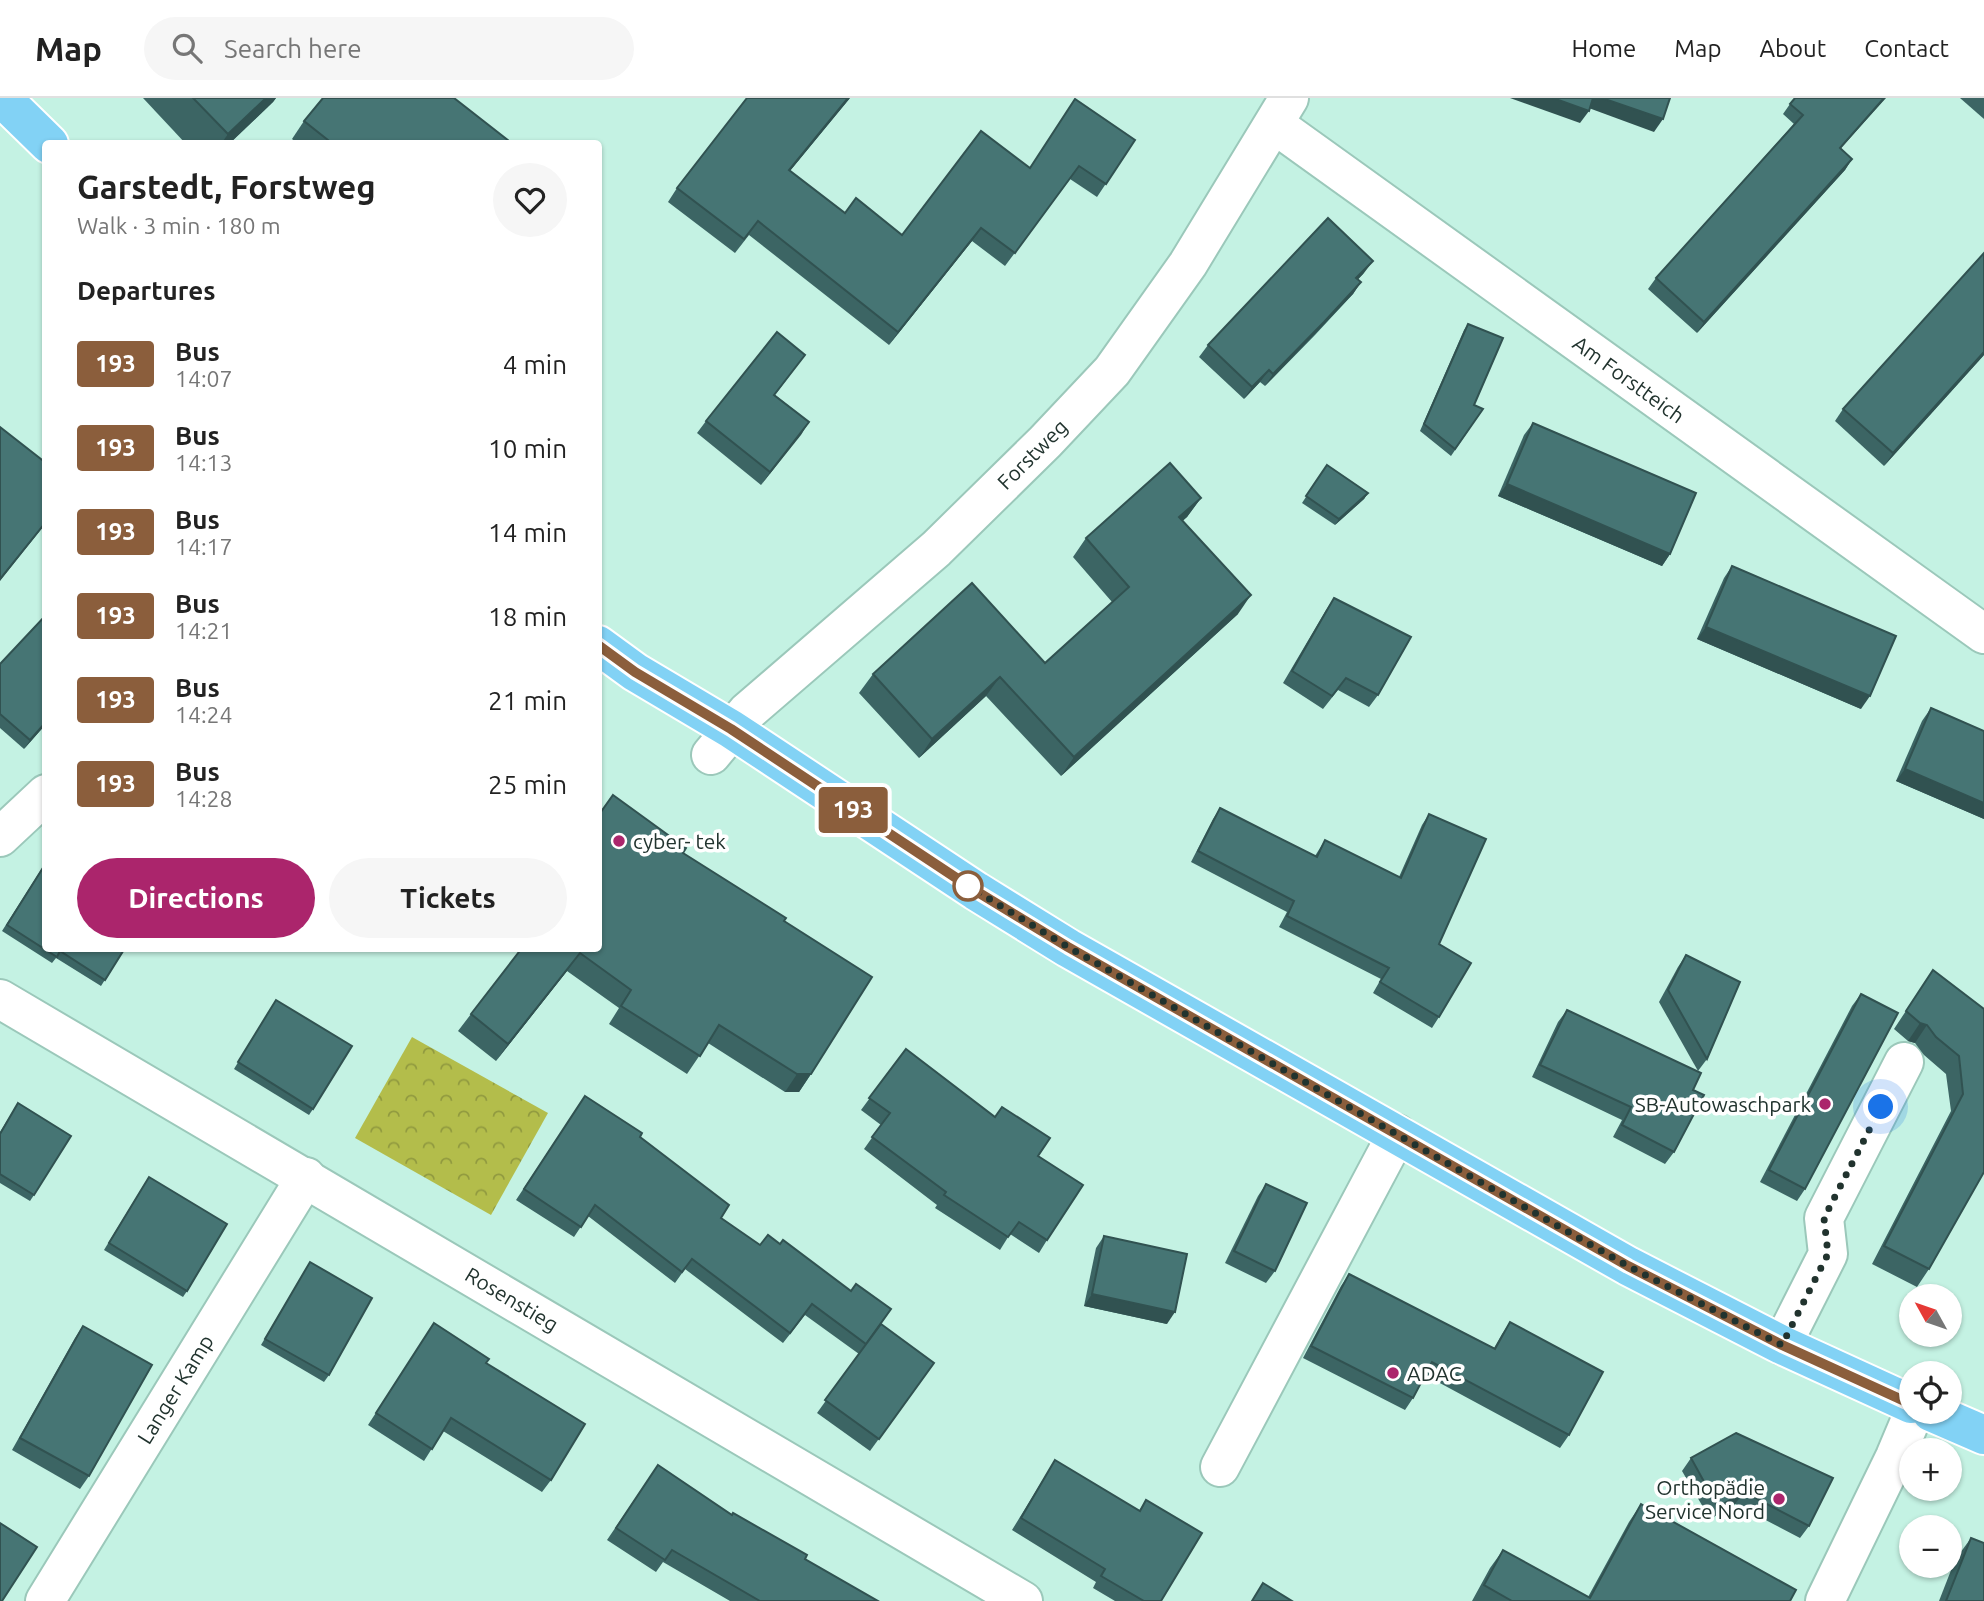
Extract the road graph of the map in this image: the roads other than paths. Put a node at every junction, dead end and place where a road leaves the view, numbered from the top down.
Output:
1 (2, 98) edge
2 (1281, 111) edge
3 (46, 140) edge
4 (1984, 634) edge
5 (602, 648) edge
6 (721, 742) junction
7 (42, 798) edge
8 (0, 837) edge
9 (0, 999) edge
10 (1904, 1062) dead end
11 (1397, 1134) junction
12 (306, 1177) junction
13 (1782, 1345) junction
14 (1899, 1399) edge
15 (1909, 1424) edge
16 (1959, 1424) edge
17 (1984, 1435) edge
18 (1220, 1466) dead end
19 (45, 1601) edge
20 (1023, 1601) edge
21 (1825, 1601) edge

1 - 3 main road
2 - 4 street, Am Forstteich
2 - 6 street, Forstweg
5 - 6 main road
6 - 11 main road
7 - 8 street
9 - 12 street, Rosenstieg
10 - 13 street
11 - 13 main road
11 - 18 street
12 - 19 street, Langer Kamp
12 - 20 street, Rosenstieg
13 - 14 main road
15 - 21 street
16 - 17 main road

